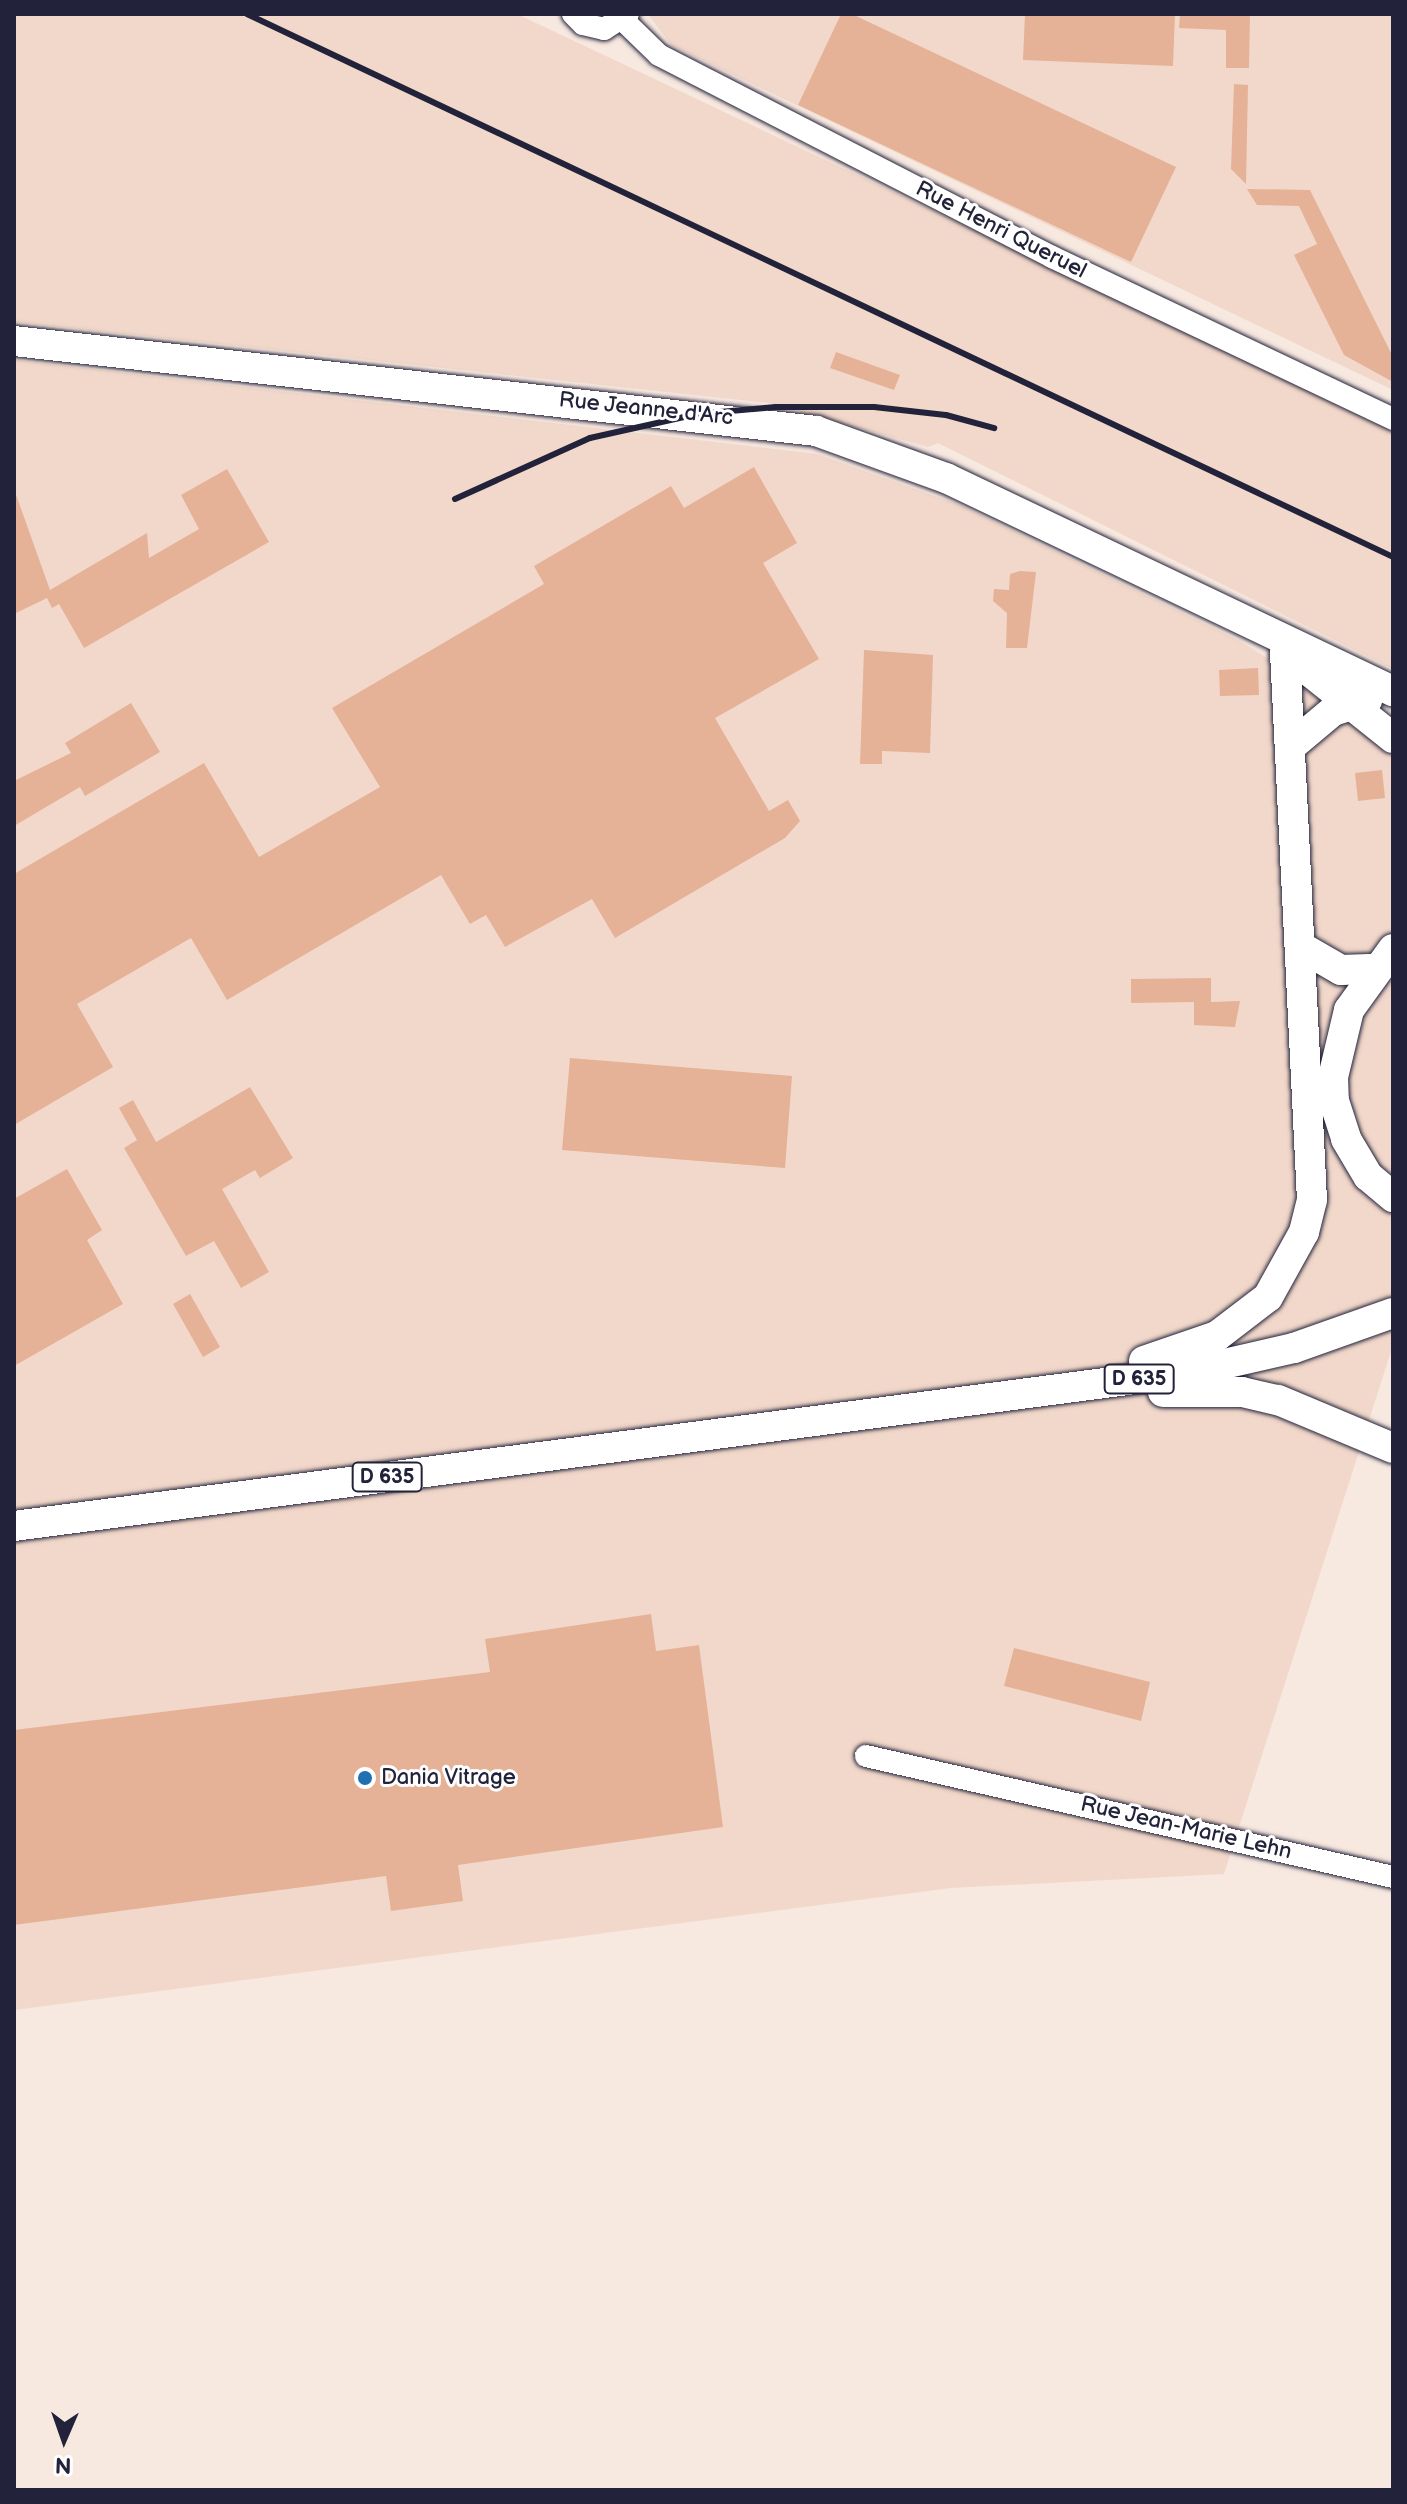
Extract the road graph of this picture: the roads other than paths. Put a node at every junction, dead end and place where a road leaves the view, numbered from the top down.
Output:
1 (573, 14) edge
2 (626, 17) edge
3 (14, 341) edge
4 (1393, 419) edge
5 (1239, 618) junction
6 (1285, 651) junction
7 (1393, 691) edge
8 (1393, 701) edge
9 (1350, 704) junction
10 (1393, 738) edge
11 (1290, 747) junction
12 (1301, 947) junction
13 (1385, 959) edge
14 (1393, 1197) edge
15 (1393, 1313) edge
16 (877, 1415) junction
17 (760, 1430) junction
18 (1393, 1448) edge
19 (14, 1526) edge
20 (866, 1756) dead end
21 (1393, 1877) edge

1 - 2 street
2 - 4 street, Rue Henri Queruel
3 - 5 main road, Rue Jeanne d'Arc
5 - 6 main road, Rue Jeanne d'Arc
5 - 7 main road, Rue Jeanne d'Arc
6 - 9 main road, Rue Jeanne d'Arc
6 - 11 main road
8 - 9 main road
9 - 10 main road, Rue Jeanne d'Arc
9 - 11 main road
11 - 12 main road
12 - 13 main road
12 - 17 main road
13 - 14 main road
15 - 16 main road, D 635
16 - 17 main road, D 635
16 - 18 main road
17 - 19 main road, D 635
20 - 21 street, Rue Jean-Marie Lehn

